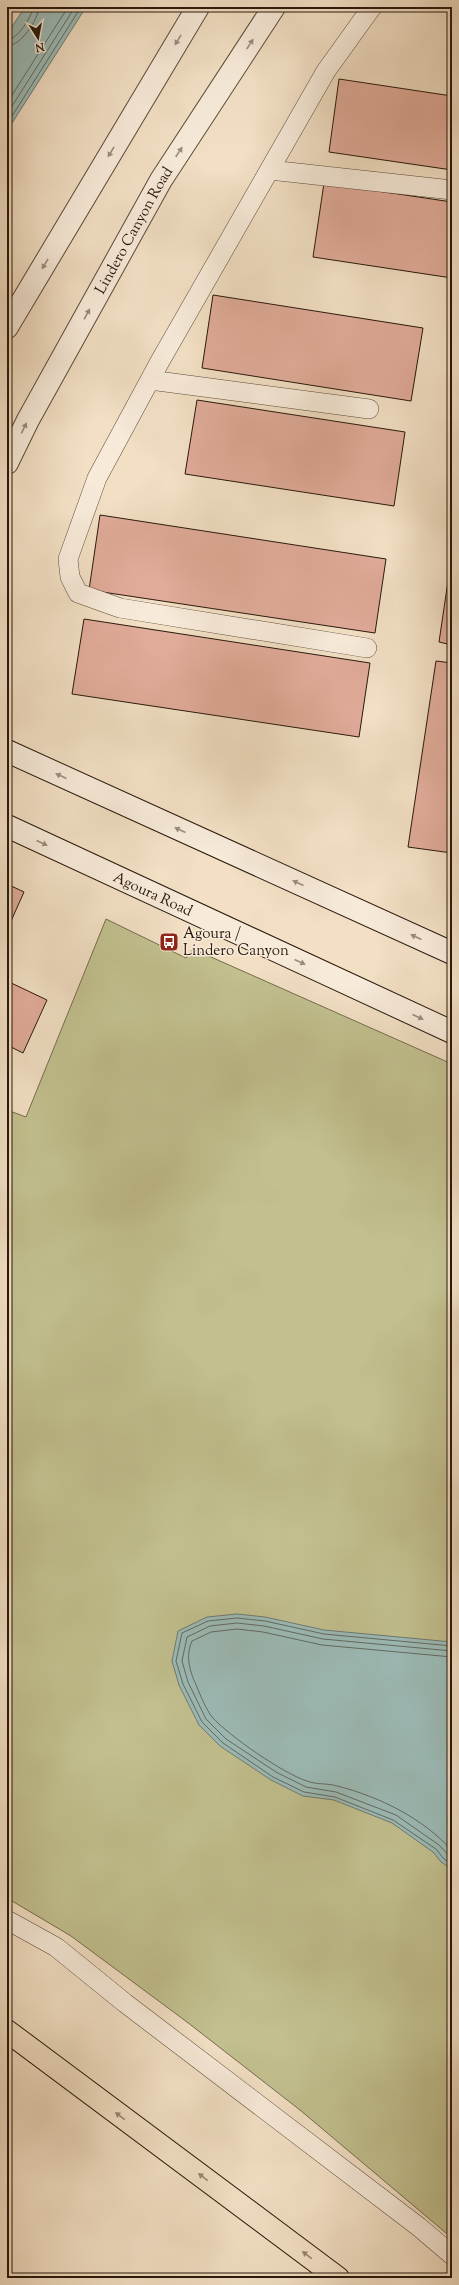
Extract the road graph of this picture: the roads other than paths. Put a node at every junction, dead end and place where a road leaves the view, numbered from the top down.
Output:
1 (198, 7) edge
2 (274, 7) edge
3 (372, 7) edge
4 (270, 170) junction
5 (452, 190) edge
6 (7, 327) edge
7 (150, 380) junction
8 (369, 408) dead end
9 (7, 463) edge
10 (367, 648) dead end
11 (7, 751) edge
12 (7, 826) edge
13 (452, 953) edge
14 (452, 1032) edge
15 (7, 1920) edge
16 (7, 2031) edge
17 (452, 2255) edge
18 (338, 2278) edge

1 -> 6 main road
9 -> 2 main road, Lindero Canyon Road
3 - 4 lane
4 - 5 lane
4 - 7 lane
7 - 8 lane
7 - 10 lane
13 -> 11 main road
12 -> 14 main road, Agoura Road
15 - 17 lane
18 -> 16 highway

